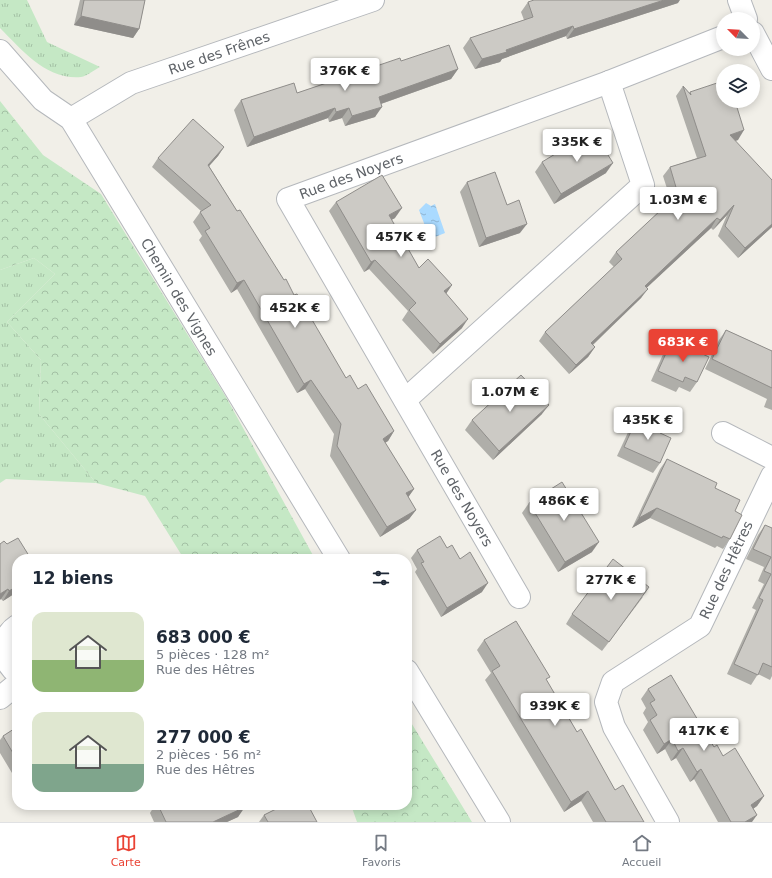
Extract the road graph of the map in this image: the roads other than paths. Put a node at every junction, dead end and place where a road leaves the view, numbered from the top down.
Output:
1 (373, 0) edge
2 (739, 0) edge
3 (743, 12) edge
4 (716, 40) edge
5 (760, 46) edge
6 (0, 51) edge
7 (772, 69) edge
8 (609, 82) junction
9 (71, 119) junction
10 (405, 400) junction
11 (723, 433) dead end
12 (772, 458) edge
13 (772, 476) edge
14 (336, 554) edge
15 (519, 597) dead end
16 (12, 630) edge
17 (12, 669) edge
18 (412, 679) edge
19 (12, 688) edge
20 (0, 698) edge
21 (498, 822) edge
22 (668, 822) edge

1 - 9 street, Rue des Frênes
2 - 3 street
4 - 8 street, Rue des Noyers
5 - 7 street
6 - 9 street, Chemin des Vignes
8 - 10 street
8 - 10 street, Rue des Noyers
9 - 14 street, Chemin des Vignes
10 - 15 street, Rue des Noyers
11 - 12 street
13 - 22 street, Rue des Hêtres
16 - 17 street
18 - 21 street
19 - 20 street

